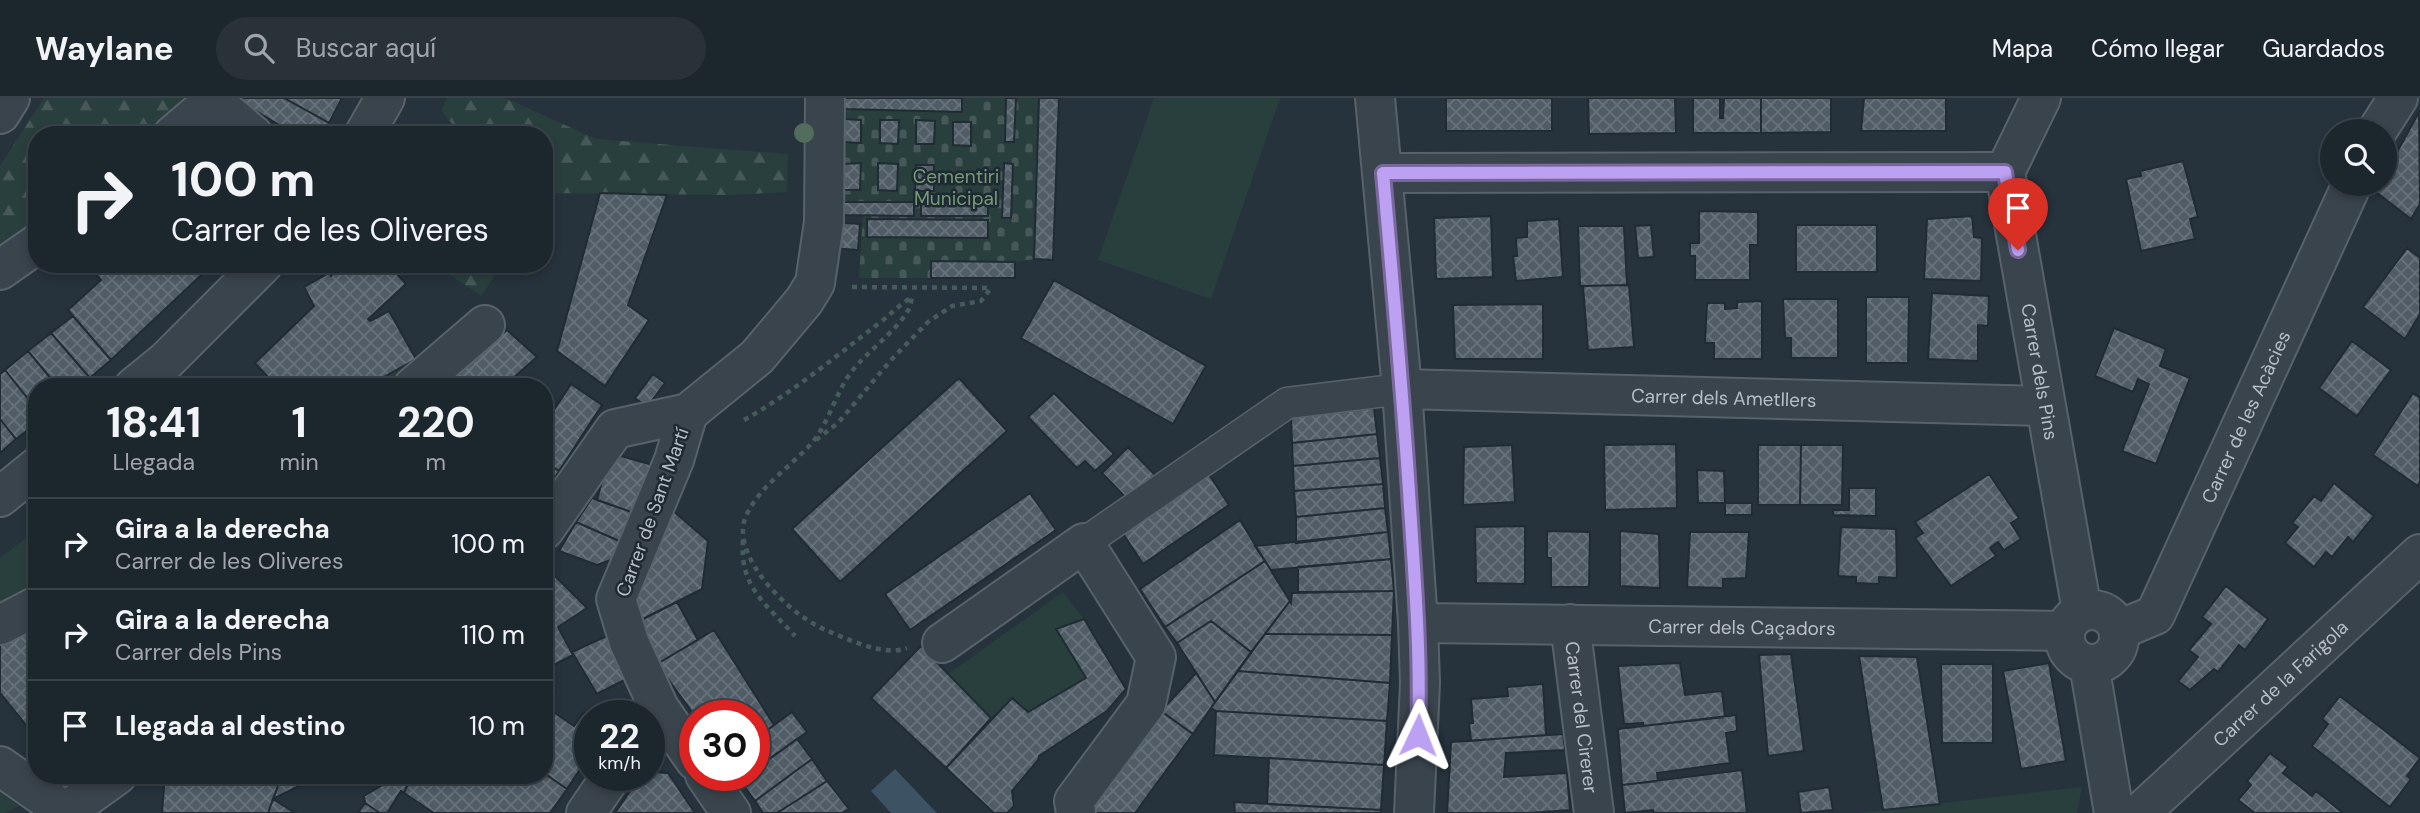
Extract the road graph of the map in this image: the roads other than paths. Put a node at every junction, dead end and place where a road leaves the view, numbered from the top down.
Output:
1 (10, 98) edge
2 (385, 98) edge
3 (825, 98) edge
4 (1375, 98) edge
5 (2041, 98) edge
6 (2398, 98) edge
7 (0, 114) edge
8 (2385, 119) edge
9 (184, 126) edge
10 (242, 126) edge
11 (369, 126) edge
12 (2005, 172) junction
13 (1383, 173) junction
14 (2347, 196) edge
15 (28, 250) edge
16 (0, 270) edge
17 (255, 273) edge
18 (485, 325) dead end
19 (145, 378) edge
20 (423, 378) edge
21 (1402, 388) junction
22 (2045, 406) junction
23 (688, 413) junction
24 (28, 474) edge
25 (0, 497) edge
26 (553, 517) edge
27 (1084, 543) junction
28 (2420, 554) edge
29 (28, 611) edge
30 (2074, 621) junction
31 (1418, 623) junction
32 (1570, 624) junction
33 (0, 625) edge
34 (2119, 630) junction
35 (942, 643) road end
36 (2089, 664) junction
37 (649, 700) edge
38 (665, 727) edge
39 (679, 742) edge
40 (0, 766) edge
41 (105, 784) edge
42 (601, 791) edge
43 (716, 791) edge
44 (65, 813) edge
45 (586, 813) edge
46 (731, 813) edge
47 (1076, 813) edge
48 (1414, 813) edge
49 (1594, 813) edge
50 (2114, 813) edge
51 (2140, 813) edge

1 - 7 street
2 - 11 street
3 - 23 street
4 - 13 street
5 - 12 street
6 - 8 street
9 - 10 street
12 - 13 street
12 - 22 street, Carrer dels Pins
13 - 21 street
14 - 34 street, Carrer de les Acàcies
15 - 16 street
17 - 19 street
18 - 20 street
21 - 22 street, Carrer dels Ametllers
21 - 27 street
21 - 31 street
22 - 30 street, Carrer dels Pins
23 - 26 street
23 - 37 street, Carrer de Sant Martí
24 - 25 street
27 - 35 street
27 - 47 street
28 - 51 street, Carrer de la Farigola
29 - 33 street
30 - 32 street, Carrer dels Caçadors
30 - 34 street
30 - 36 street
31 - 32 street, Carrer dels Caçadors
31 - 48 street
32 - 49 street, Carrer del Cirerer
34 - 36 street
36 - 50 street
38 - 39 street, Carrer de Sant Martí
40 - 44 street
41 - 44 street
42 - 45 street
43 - 46 street

